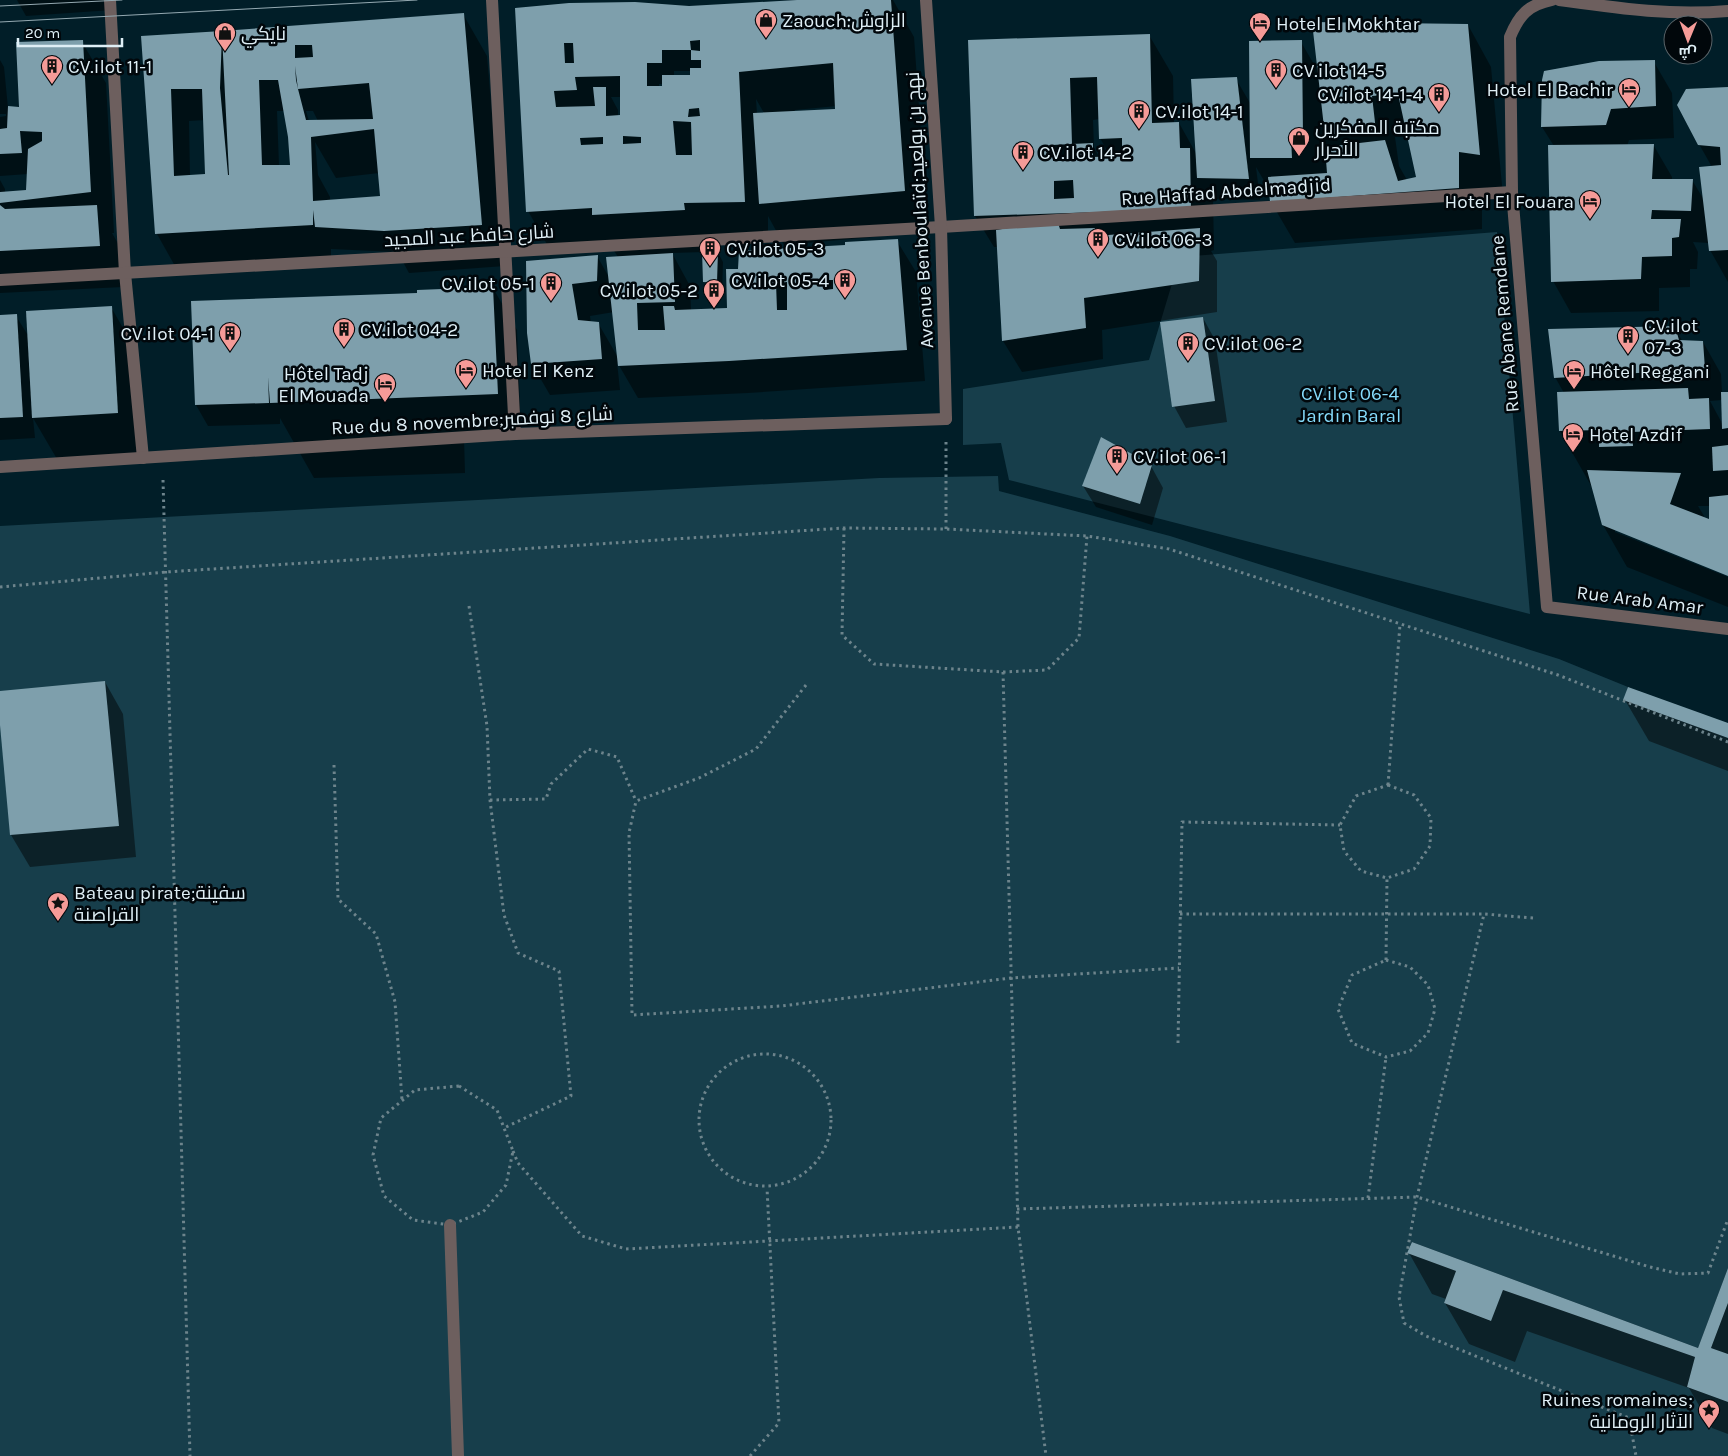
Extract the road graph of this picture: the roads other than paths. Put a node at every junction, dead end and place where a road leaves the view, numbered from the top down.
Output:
1 (110, 0) edge
2 (492, 0) edge
3 (926, 0) edge
4 (1552, 0) edge
5 (1559, 0) edge
6 (1728, 11) edge
7 (1512, 192) junction
8 (941, 227) junction
9 (506, 251) junction
10 (125, 273) junction
11 (0, 280) edge
12 (946, 419) joint
13 (515, 434) junction
14 (143, 458) junction
15 (0, 466) edge
16 (1547, 607) joint
17 (1728, 629) edge
18 (450, 1225) road end
19 (458, 1456) edge

1 - 10 street
2 - 9 street
3 - 8 street, Avenue Benboulaïd;نهج بن بولعيد
4 - 7 street, Rue Abane Remdane
5 - 6 street
7 - 8 street, Rue Haffad Abdelmadjid
7 - 16 street, Rue Abane Remdane
8 - 9 street, شارع حافظ عبد المجيد
8 - 12 street, Avenue Benboulaïd;نهج بن بولعيد
9 - 10 street, شارع حافظ عبد المجيد
9 - 13 street
10 - 11 street, شارع حافظ عبد المجيد
10 - 14 street
12 - 13 street, Rue du 8 novembre;شارع 8 نوفمبر
13 - 14 street, Rue du 8 novembre;شارع 8 نوفمبر
14 - 15 street, Rue du 8 novembre;شارع 8 نوفمبر
16 - 17 street, Rue Arab Amar
18 - 19 street

